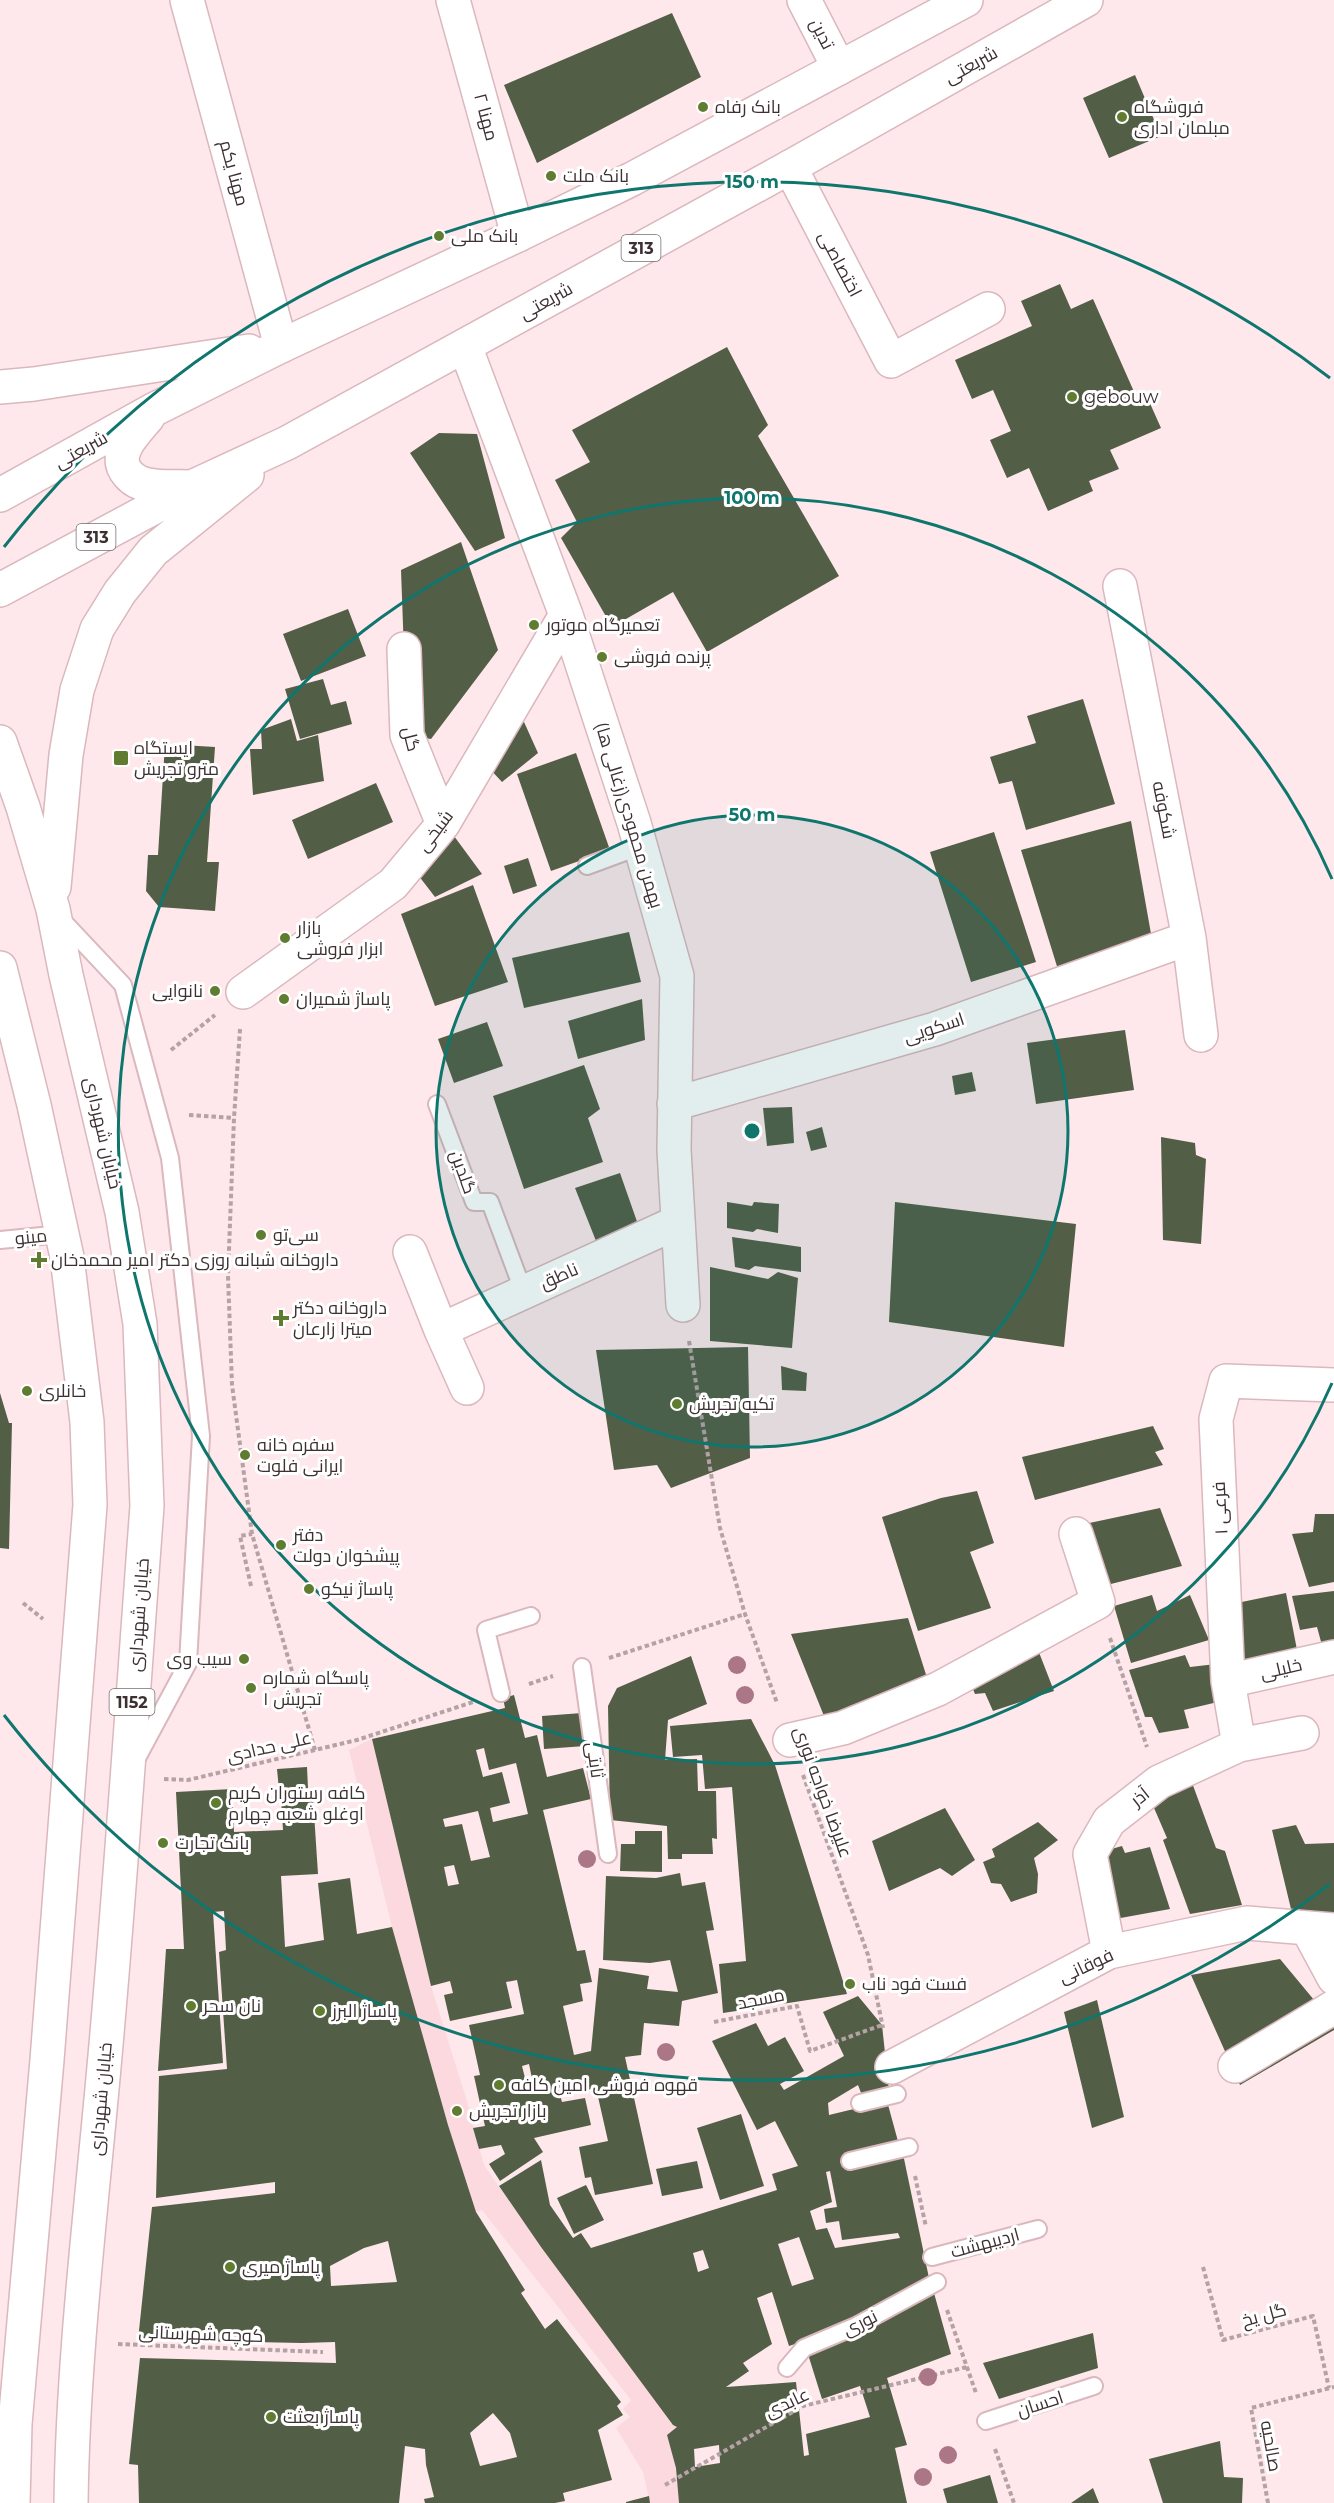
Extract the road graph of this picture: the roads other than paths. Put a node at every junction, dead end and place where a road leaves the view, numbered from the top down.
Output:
1 (187, 0) edge
2 (453, 0) edge
3 (804, 0) edge
4 (966, 0) edge
5 (1086, 0) edge
6 (839, 68) junction
7 (790, 167) junction
8 (518, 235) junction
9 (988, 309) dead end
10 (465, 345) junction
11 (281, 346) junction
12 (0, 387) edge
13 (155, 409) junction
14 (288, 443) junction
15 (192, 487) junction
16 (0, 495) edge
17 (1120, 586) dead end
18 (0, 590) edge
19 (566, 615) junction
20 (404, 649) dead end
21 (0, 742) edge
22 (443, 824) junction
23 (641, 846) junction
24 (587, 866) dead end
25 (53, 909) junction
26 (1189, 938) junction
27 (0, 968) edge
28 (243, 992) road end
29 (1201, 1035) dead end
30 (9, 1038) edge
31 (437, 1104) dead end
32 (674, 1104) junction
33 (678, 1222) junction
34 (62, 1234) junction
35 (0, 1240) edge
36 (410, 1252) dead end
37 (524, 1293) junction
38 (683, 1305) road end
39 (441, 1330) junction
40 (1334, 1385) edge
41 (467, 1388) dead end
42 (1076, 1534) dead end
43 (531, 1616) dead end
44 (1334, 1657) edge
45 (582, 1666) dead end
46 (1228, 1682) junction
47 (501, 1694) dead end
48 (1302, 1733) dead end
49 (790, 1740) road end
50 (1239, 1745) junction
51 (126, 1777) junction
52 (606, 1836) junction
53 (623, 1836) dead end
54 (608, 1854) dead end
55 (1321, 1929) edge
56 (1109, 1952) junction
57 (1334, 1978) edge
58 (1334, 2007) edge
59 (1235, 2066) dead end
60 (895, 2081) joint
61 (861, 2103) dead end
62 (909, 2147) dead end
63 (850, 2161) dead end
64 (1038, 2229) dead end
65 (932, 2257) dead end
66 (938, 2282) dead end
67 (787, 2368) dead end
68 (1094, 2386) dead end
69 (986, 2421) dead end
70 (13, 2503) edge
71 (71, 2503) edge

1 - 11 main road, مهنا یکم
2 - 8 main road, مهنا ۲
3 - 6 main road, تدین
4 - 6 main road, شریعتی
5 - 7 main road, شریعتی / 313
6 - 8 main road, شریعتی
7 - 9 main road, اختصاصی
7 - 10 main road, شریعتی / 313
8 - 11 main road, شریعتی
10 - 14 main road, شریعتی / 313
10 - 19 main road, بهمن محمودی(زغالی ها)
11 - 12 main road
11 - 13 main road, شریعتی
13 - 15 main road
13 - 16 main road, شریعتی
14 - 15 main road, شریعتی / 313
14 - 25 main road
15 - 18 main road, شریعتی / 313
17 - 26 main road, شکوفه
19 - 22 main road, شیخی
19 - 23 main road, بهمن محمودی(زغالی ها)
20 - 22 main road, گل
21 - 25 main road, خیابان شهرداری
22 - 28 main road, شیخی
23 - 24 lane
23 - 32 main road, بهمن محمودی(زغالی ها)
25 - 51 main road, خیابان شهرداری / 1152
25 - 51 lane
26 - 29 main road, شکوفه
26 - 32 main road, اسکویی
27 - 30 main road
30 - 34 main road
31 - 37 lane, گلدین
32 - 33 main road, بهمن محمودی(زغالی ها)
33 - 37 main road, ناطق
33 - 38 main road, بهمن محمودی(زغالی ها)
34 - 35 lane, مینو
34 - 70 main road
36 - 39 main road
37 - 39 main road, ناطق
39 - 41 main road
40 - 46 main road, فرعی ۱
42 - 49 main road
43 - 47 lane
44 - 46 main road, خلیلی
45 - 52 lane, ثابتی
46 - 50 main road, فرعی ۱
48 - 50 main road
50 - 56 main road, آذر
51 - 71 main road, خیابان شهرداری / 1152
52 - 53 lane
52 - 54 lane, ثابتی
55 - 56 main road, فوقانی
55 - 57 main road
56 - 60 main road, فوقانی
58 - 59 main road
60 - 61 lane
62 - 63 lane
64 - 65 lane, اردیبهشت
66 - 67 lane, نوری
68 - 69 lane, احسان

